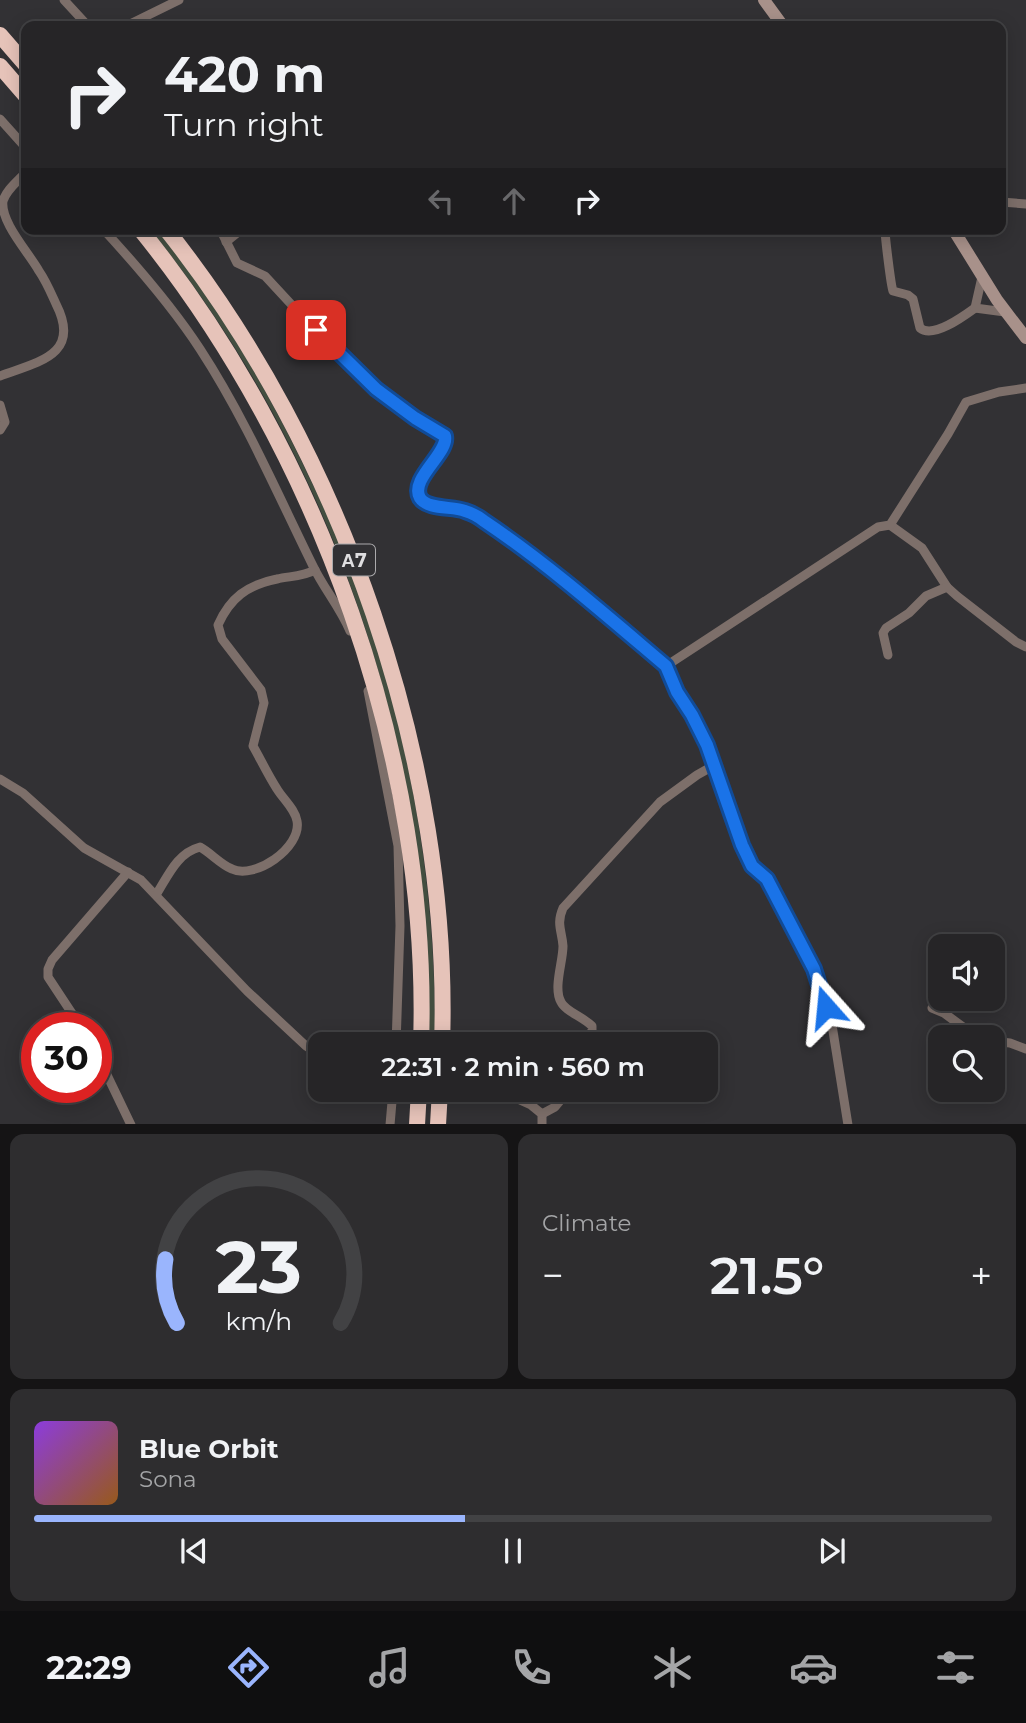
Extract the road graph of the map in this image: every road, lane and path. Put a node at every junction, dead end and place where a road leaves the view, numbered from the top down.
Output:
1 (65, 0) edge
2 (179, 0) edge
3 (764, 0) edge
4 (84, 21) edge
5 (136, 21) edge
6 (779, 21) edge
7 (0, 35) edge
8 (21, 59) edge
9 (0, 66) edge
10 (0, 74) edge
11 (21, 90) edge
12 (21, 92) edge
13 (0, 119) edge
14 (21, 142) edge
15 (21, 177) edge
16 (1006, 202) edge
17 (1026, 204) edge
18 (108, 235) edge
19 (144, 235) edge
20 (170, 235) edge
21 (223, 235) edge
22 (235, 235) edge
23 (887, 235) edge
24 (957, 235) edge
25 (226, 242) junction
26 (982, 277) junction
27 (975, 307) junction
28 (1005, 312) junction
29 (1026, 338) edge
30 (0, 376) edge
31 (1026, 388) edge
32 (0, 405) edge
33 (0, 430) edge
34 (890, 525) junction
35 (314, 570) junction
36 (947, 587) junction
37 (1026, 647) edge
38 (888, 655) dead end
39 (666, 666) junction
40 (713, 766) junction
41 (0, 779) edge
42 (128, 872) junction
43 (156, 895) junction
44 (939, 1011) edge
45 (71, 1012) edge
46 (960, 1025) edge
47 (396, 1032) edge
48 (421, 1032) edge
49 (442, 1032) edge
50 (592, 1032) edge
51 (1005, 1042) edge
52 (308, 1047) edge
53 (1026, 1049) edge
54 (112, 1085) edge
55 (392, 1102) edge
56 (418, 1102) edge
57 (439, 1102) edge
58 (524, 1102) edge
59 (559, 1102) edge
60 (542, 1114) junction
61 (131, 1124) edge
62 (390, 1124) edge
63 (417, 1124) edge
64 (438, 1124) edge
65 (542, 1124) edge
66 (848, 1124) edge

1 - 4 street
2 - 5 street
3 - 6 main road
7 - 8 highway
9 - 11 highway
10 - 12 highway
13 - 14 street
15 - 30 street
16 - 17 street
18 - 35 street
19 - 48 highway, Α7
20 - 49 highway, Α7
21 - 25 street
22 - 25 street
23 - 27 street
24 - 26 main road
25 - 39 street
26 - 27 street
26 - 28 main road
27 - 28 street
28 - 29 main road
31 - 34 street
32 - 33 street
34 - 36 street
34 - 39 street
35 - 43 street
35 - 47 street
36 - 37 street
36 - 38 street
39 - 40 street
40 - 50 street
40 - 66 street
41 - 42 street
42 - 43 street
42 - 45 street
43 - 52 street
44 - 46 street
51 - 53 street
54 - 61 street
55 - 62 street
56 - 63 highway
57 - 64 highway
58 - 60 street
59 - 60 street
60 - 65 street

